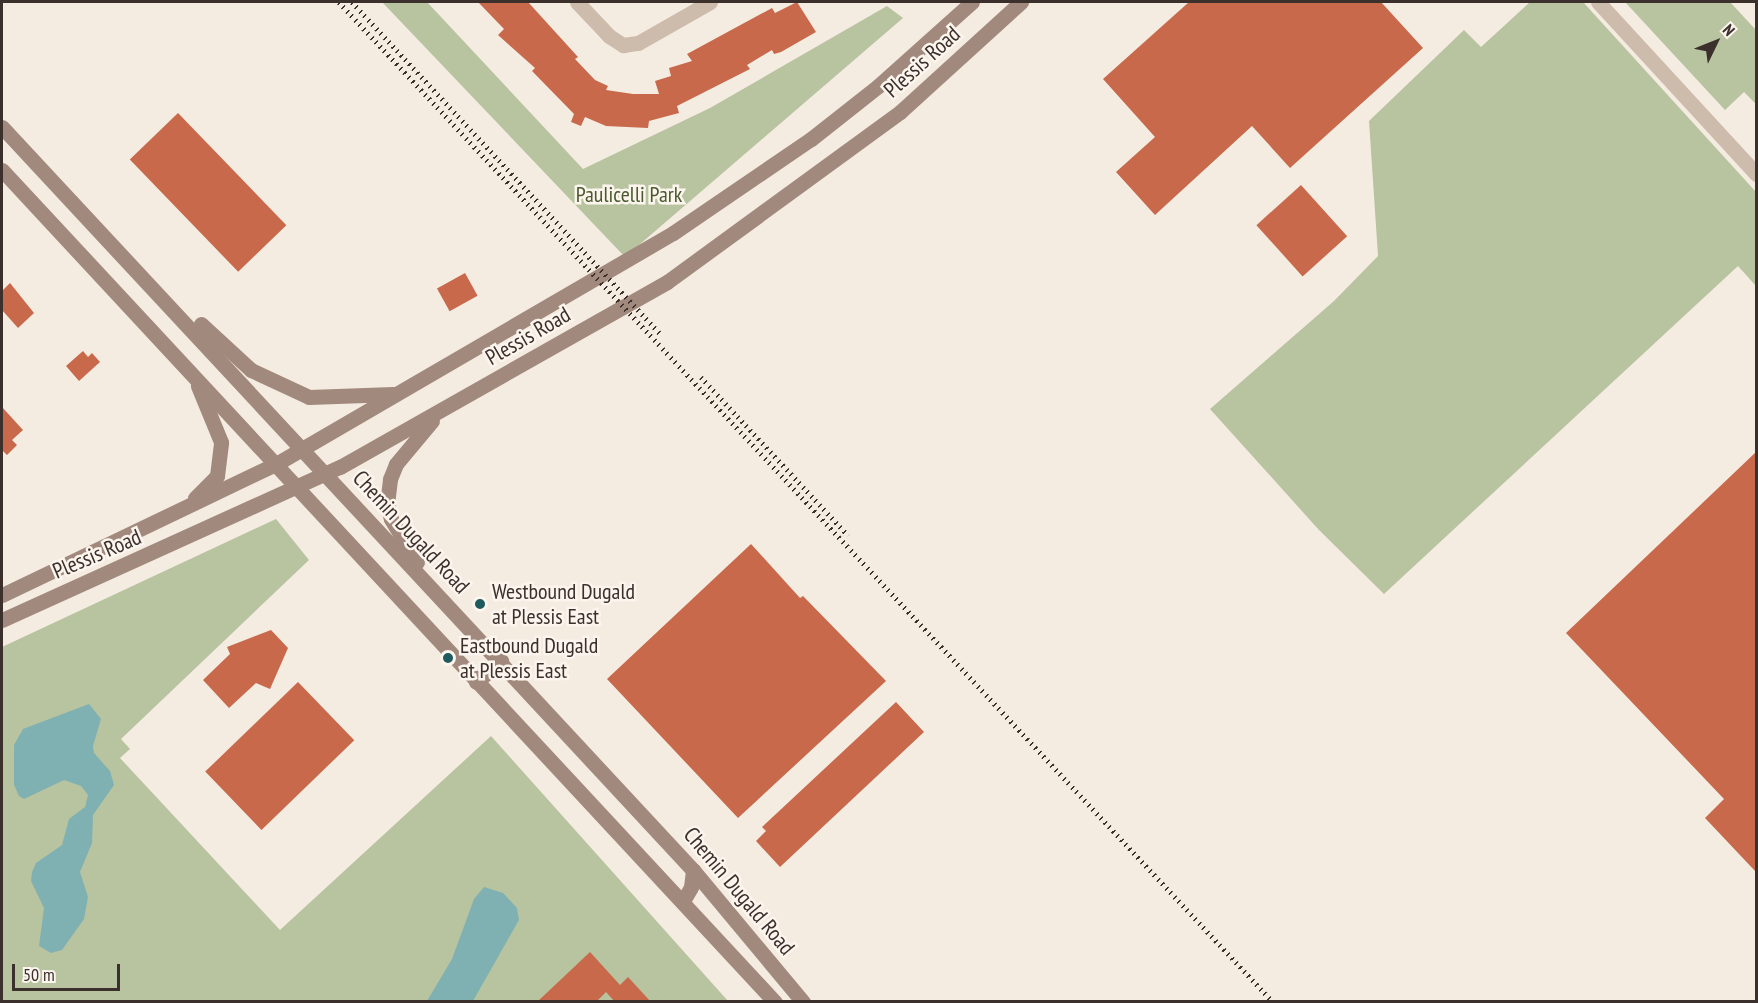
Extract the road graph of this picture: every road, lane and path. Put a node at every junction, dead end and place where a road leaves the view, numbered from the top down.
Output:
1 (578, 2) edge
2 (710, 2) edge
3 (972, 2) edge
4 (1020, 2) edge
5 (1598, 2) edge
6 (2, 127) edge
7 (2, 170) edge
8 (1756, 174) edge
9 (170, 304) junction
10 (191, 372) junction
11 (396, 394) junction
12 (438, 414) junction
13 (302, 448) junction
14 (276, 464) junction
15 (325, 473) junction
16 (297, 488) junction
17 (176, 512) junction
18 (429, 585) junction
19 (2, 595) edge
20 (2, 620) edge
21 (501, 661) junction
22 (476, 682) junction
23 (693, 870) junction
24 (682, 901) junction
25 (775, 1002) edge
26 (803, 1002) edge

1 - 2 street
3 - 11 main road, Plessis Road
4 - 12 main road, Plessis Road
5 - 8 street
6 - 9 main road, Chemin Dugald Road
7 - 10 main road, Chemin Dugald Road
9 - 11 main road
9 - 13 main road, Chemin Dugald Road
10 - 14 main road, Chemin Dugald Road
10 - 17 main road
11 - 13 main road, Plessis Road
12 - 15 main road, Plessis Road
12 - 18 main road
13 - 14 main road, Plessis Road
13 - 15 main road, Chemin Dugald Road
14 - 16 main road, Chemin Dugald Road
14 - 17 main road, Plessis Road
15 - 16 main road, Plessis Road
15 - 18 main road, Chemin Dugald Road
16 - 20 main road, Plessis Road
16 - 22 main road, Chemin Dugald Road
17 - 19 main road, Plessis Road
18 - 21 main road, Chemin Dugald Road
21 - 22 main road
21 - 23 main road, Chemin Dugald Road
22 - 24 main road, Chemin Dugald Road
23 - 24 main road
23 - 26 main road, Chemin Dugald Road
24 - 25 main road, Chemin Dugald Road

